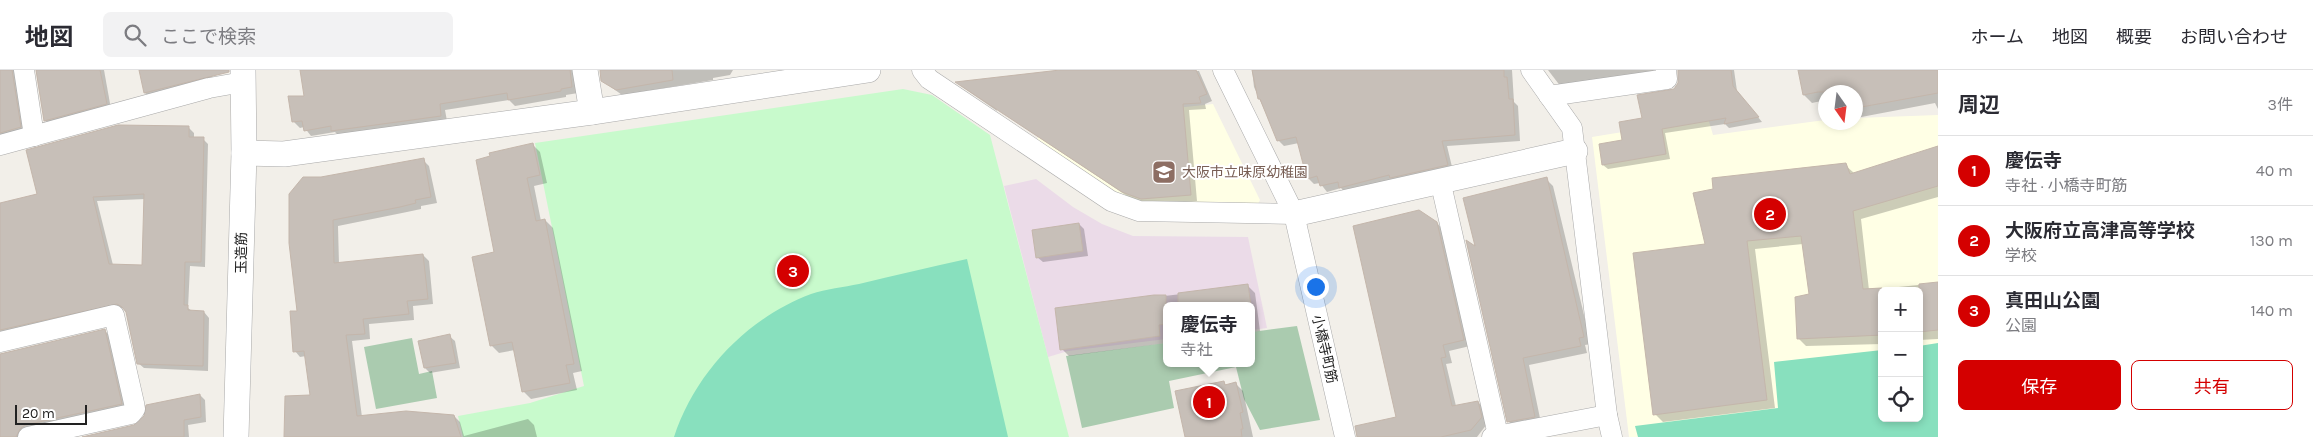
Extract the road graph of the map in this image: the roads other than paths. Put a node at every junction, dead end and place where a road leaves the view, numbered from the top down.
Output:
1 (24, 70) edge
2 (585, 70) edge
3 (868, 70) edge
4 (922, 70) edge
5 (1222, 70) edge
6 (1531, 70) edge
7 (1666, 70) edge
8 (243, 76) edge
9 (749, 79) edge
10 (1549, 96) junction
11 (592, 112) junction
12 (34, 136) junction
13 (0, 145) edge
14 (1575, 151) junction
15 (244, 153) junction
16 (1440, 180) junction
17 (1294, 214) junction
18 (0, 342) edge
19 (1607, 415) junction
20 (1506, 435) edge
21 (28, 437) edge
22 (236, 437) edge
23 (1345, 437) edge
24 (1612, 437) edge

1 - 12 street
2 - 11 street
3 - 9 street
4 - 17 street
5 - 17 street, 小橋寺町筋
6 - 10 street
7 - 10 street
8 - 12 street
8 - 15 street, 玉造筋
9 - 11 street
10 - 14 street
11 - 15 street
12 - 13 street
14 - 16 street
14 - 19 street
15 - 22 street, 玉造筋
16 - 17 street
16 - 20 street
17 - 23 street, 小橋寺町筋
18 - 21 street
19 - 20 street
19 - 24 street

